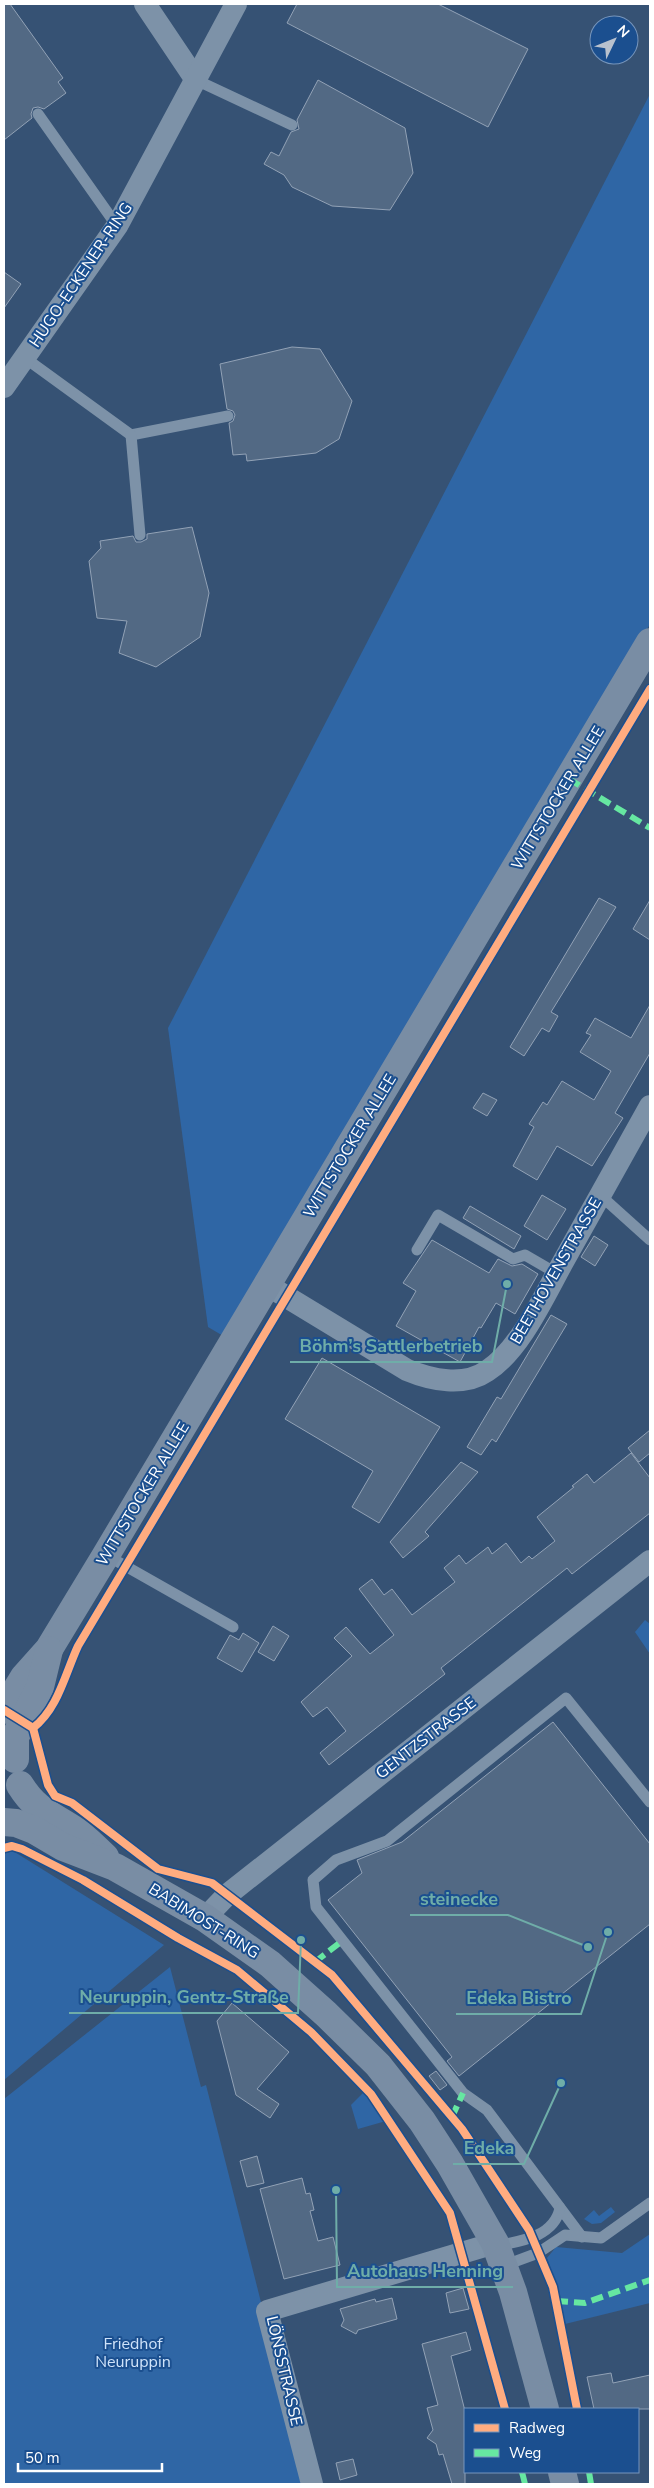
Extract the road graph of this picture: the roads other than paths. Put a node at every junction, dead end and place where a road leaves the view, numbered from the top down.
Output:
1 (145, 4) edge
2 (236, 4) edge
3 (196, 80) junction
4 (38, 114) dead end
5 (292, 125) dead end
6 (117, 226) junction
7 (25, 358) junction
8 (4, 387) edge
9 (228, 416) dead end
10 (131, 435) junction
11 (140, 535) dead end
12 (650, 642) edge
13 (650, 1106) edge
14 (600, 1195) junction
15 (650, 1240) edge
16 (417, 1250) dead end
17 (556, 1274) junction
18 (267, 1284) junction
19 (106, 1555) junction
20 (649, 1564) edge
21 (233, 1627) dead end
22 (49, 1649) junction
23 (4, 1710) edge
24 (13, 1763) edge
25 (650, 1802) edge
26 (4, 1818) edge
27 (4, 1822) edge
28 (115, 1867) junction
29 (205, 1918) junction
30 (650, 2203) edge
31 (560, 2208) junction
32 (582, 2237) junction
33 (498, 2252) junction
34 (544, 2408) edge
35 (312, 2484) edge

1 - 3 street
2 - 3 street, HUGO-ECKENER-RING
3 - 5 lane
3 - 6 street, HUGO-ECKENER-RING
4 - 6 lane
6 - 7 street, HUGO-ECKENER-RING
7 - 8 street, HUGO-ECKENER-RING
7 - 10 lane
9 - 10 lane
10 - 11 lane
12 - 18 main road, WITTSTOCKER ALLEE
13 - 14 street, BEETHOVENSTRASSE
14 - 15 lane
14 - 17 street, BEETHOVENSTRASSE
16 - 17 lane
17 - 18 street, BEETHOVENSTRASSE
18 - 19 main road, WITTSTOCKER ALLEE
19 - 21 lane
19 - 22 main road, WITTSTOCKER ALLEE
20 - 29 street, GENTZSTRASSE
22 - 23 main road
22 - 24 main road
24 - 26 main road
24 - 28 main road, BABIMOST-RING
25 - 31 lane
27 - 28 main road, BABIMOST-RING
28 - 29 main road, BABIMOST-RING
29 - 33 main road, BABIMOST-RING
30 - 32 lane
31 - 32 lane
31 - 33 lane
32 - 33 lane
33 - 34 main road, BABIMOST-RING
33 - 35 street, LÖNSSTRASSE

